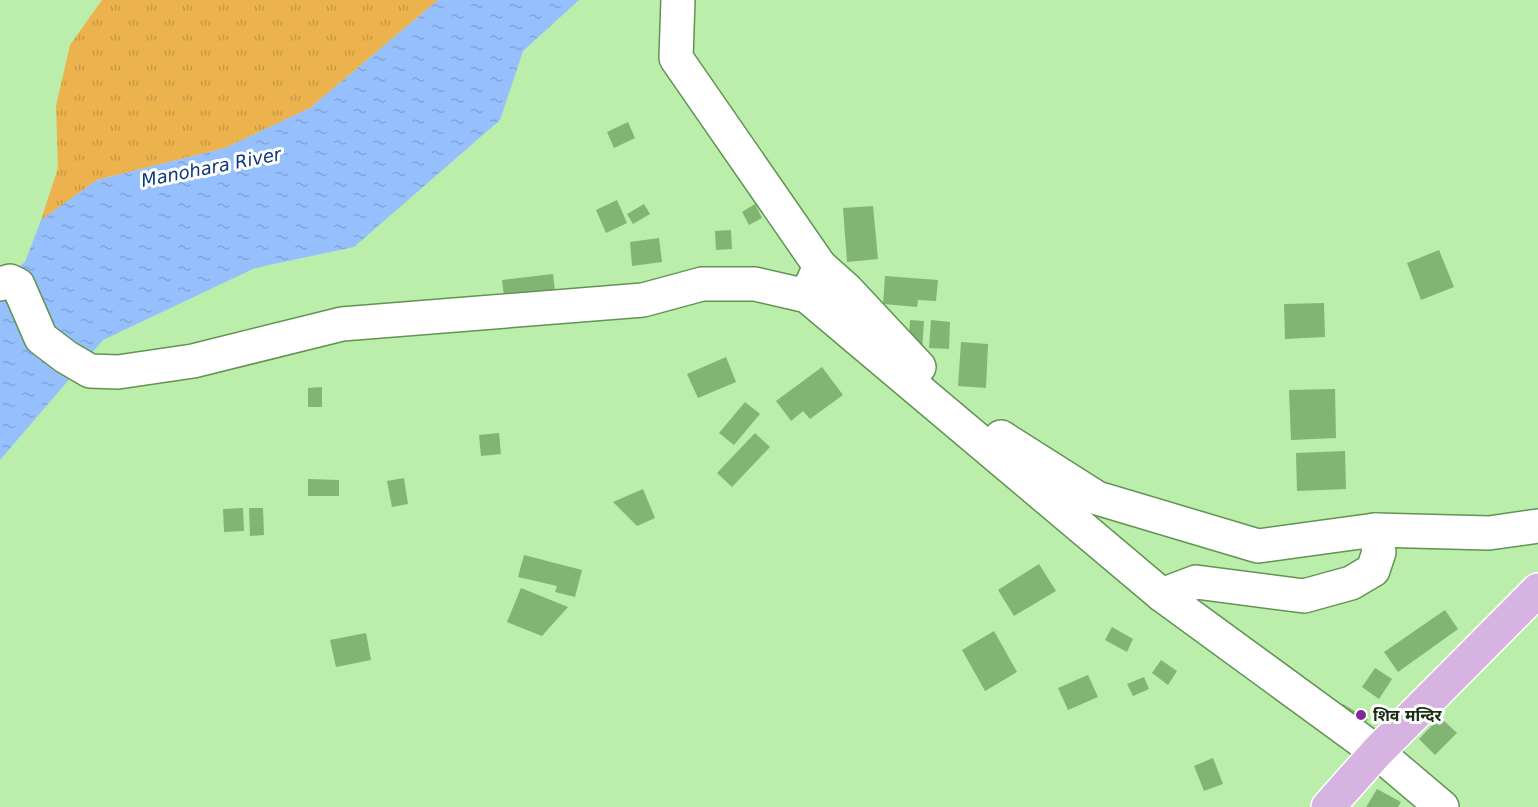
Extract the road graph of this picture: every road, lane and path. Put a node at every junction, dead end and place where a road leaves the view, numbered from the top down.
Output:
1 (678, 0) edge
2 (820, 266) junction
3 (9, 285) edge
4 (807, 296) junction
5 (1538, 526) edge
6 (1375, 530) junction
7 (1538, 590) edge
8 (1162, 595) junction
9 (1377, 752) junction
10 (1329, 807) edge
11 (1442, 807) edge

1 - 2 street
2 - 4 street
2 - 6 street
3 - 4 street
4 - 8 street
5 - 6 street
6 - 8 street
7 - 9 main road
8 - 9 street
9 - 10 main road
9 - 11 street

